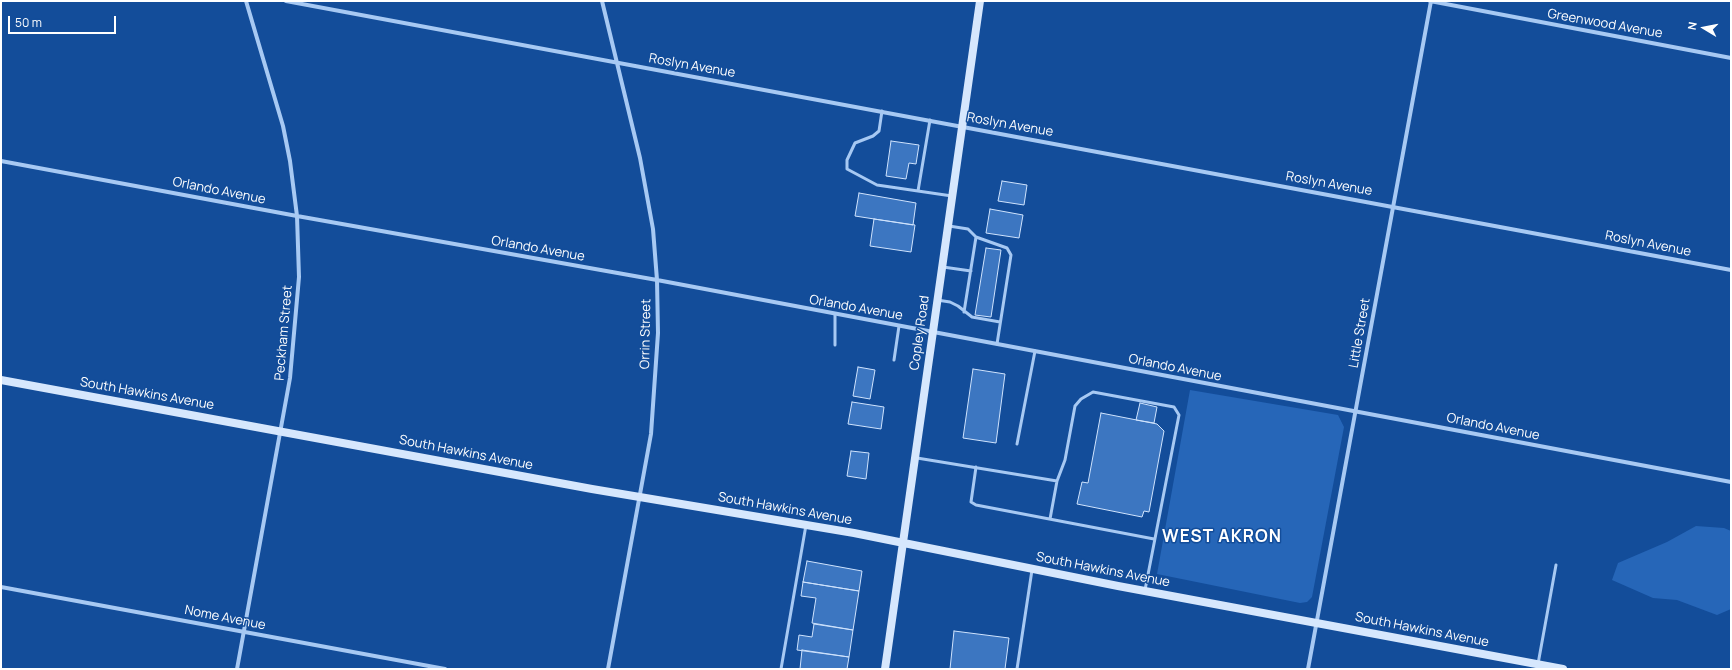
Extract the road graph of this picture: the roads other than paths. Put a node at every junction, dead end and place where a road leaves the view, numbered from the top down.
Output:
1 (246, 1) edge
2 (286, 1) edge
3 (602, 1) edge
4 (980, 1) edge
5 (1430, 1) edge
6 (1731, 58) edge
7 (617, 62) junction
8 (882, 110) junction
9 (930, 120) junction
10 (961, 126) junction
11 (1, 161) edge
12 (918, 191) junction
13 (952, 196) junction
14 (1394, 206) junction
15 (297, 216) junction
16 (947, 226) junction
17 (976, 237) junction
18 (942, 266) junction
19 (1731, 270) edge
20 (971, 271) junction
21 (657, 280) junction
22 (937, 300) junction
23 (964, 312) junction
24 (836, 314) junction
25 (1000, 322) junction
26 (899, 326) junction
27 (932, 332) junction
28 (997, 344) junction
29 (835, 346) dead end
30 (1035, 351) junction
31 (894, 360) dead end
32 (1, 380) edge
33 (1356, 412) junction
34 (281, 431) junction
35 (1017, 444) dead end
36 (915, 458) junction
37 (976, 467) junction
38 (1057, 481) junction
39 (1731, 482) edge
40 (640, 496) junction
41 (1050, 519) junction
42 (806, 525) junction
43 (1154, 539) junction
44 (903, 544) junction
45 (1556, 565) dead end
46 (1033, 568) junction
47 (1, 587) edge
48 (1144, 591) junction
49 (1317, 622) junction
50 (244, 632) junction
51 (1538, 664) junction
52 (237, 669) edge
53 (445, 669) edge
54 (608, 669) edge
55 (781, 669) edge
56 (885, 669) edge
57 (1017, 669) edge
58 (1308, 669) edge
59 (1564, 669) edge

1 - 15 street, Peckham Street
2 - 7 street, Roslyn Avenue
3 - 7 street, Orrin Street
4 - 10 main road, Copley Road
5 - 6 street, Greenwood Avenue
5 - 14 street, Little Street
7 - 8 street, Roslyn Avenue
7 - 21 street, Orrin Street
8 - 9 street, Roslyn Avenue
8 - 12 lane
9 - 10 street, Roslyn Avenue
9 - 12 lane
10 - 13 main road, Copley Road
10 - 14 street, Roslyn Avenue
11 - 15 street, Orlando Avenue
12 - 13 lane
13 - 16 main road, Copley Road
14 - 19 street, Roslyn Avenue
14 - 33 street, Little Street
15 - 21 street, Orlando Avenue
15 - 34 street, Peckham Street
16 - 17 lane
16 - 18 main road, Copley Road
17 - 20 lane
17 - 25 lane
18 - 20 lane
18 - 22 main road, Copley Road
20 - 23 lane
21 - 24 street, Orlando Avenue
21 - 40 street, Orrin Street
22 - 23 lane
22 - 27 main road, Copley Road
23 - 25 lane
24 - 26 street, Orlando Avenue
24 - 29 lane
25 - 28 lane
26 - 27 street, Orlando Avenue
26 - 31 lane
27 - 28 street, Orlando Avenue
27 - 36 main road, Copley Road
28 - 30 street, Orlando Avenue
30 - 33 street, Orlando Avenue
30 - 35 lane
32 - 34 main road, South Hawkins Avenue
33 - 39 street, Orlando Avenue
33 - 49 street, Little Street
34 - 40 main road, South Hawkins Avenue
34 - 50 street, Peckham Street
36 - 37 lane
36 - 44 main road, Copley Road
37 - 38 lane
37 - 41 lane
38 - 41 lane
38 - 43 lane
40 - 42 main road, South Hawkins Avenue
40 - 54 street, Orrin Street
41 - 43 lane
42 - 44 main road, South Hawkins Avenue
42 - 55 lane
43 - 48 lane
44 - 46 main road, South Hawkins Avenue
44 - 56 main road, Copley Road
45 - 51 lane
46 - 48 main road, South Hawkins Avenue
46 - 57 lane
47 - 50 street, Nome Avenue
48 - 49 main road, South Hawkins Avenue
49 - 51 main road, South Hawkins Avenue
49 - 58 street, Little Street
50 - 52 street, Peckham Street
50 - 53 street, Nome Avenue
51 - 59 main road, South Hawkins Avenue

